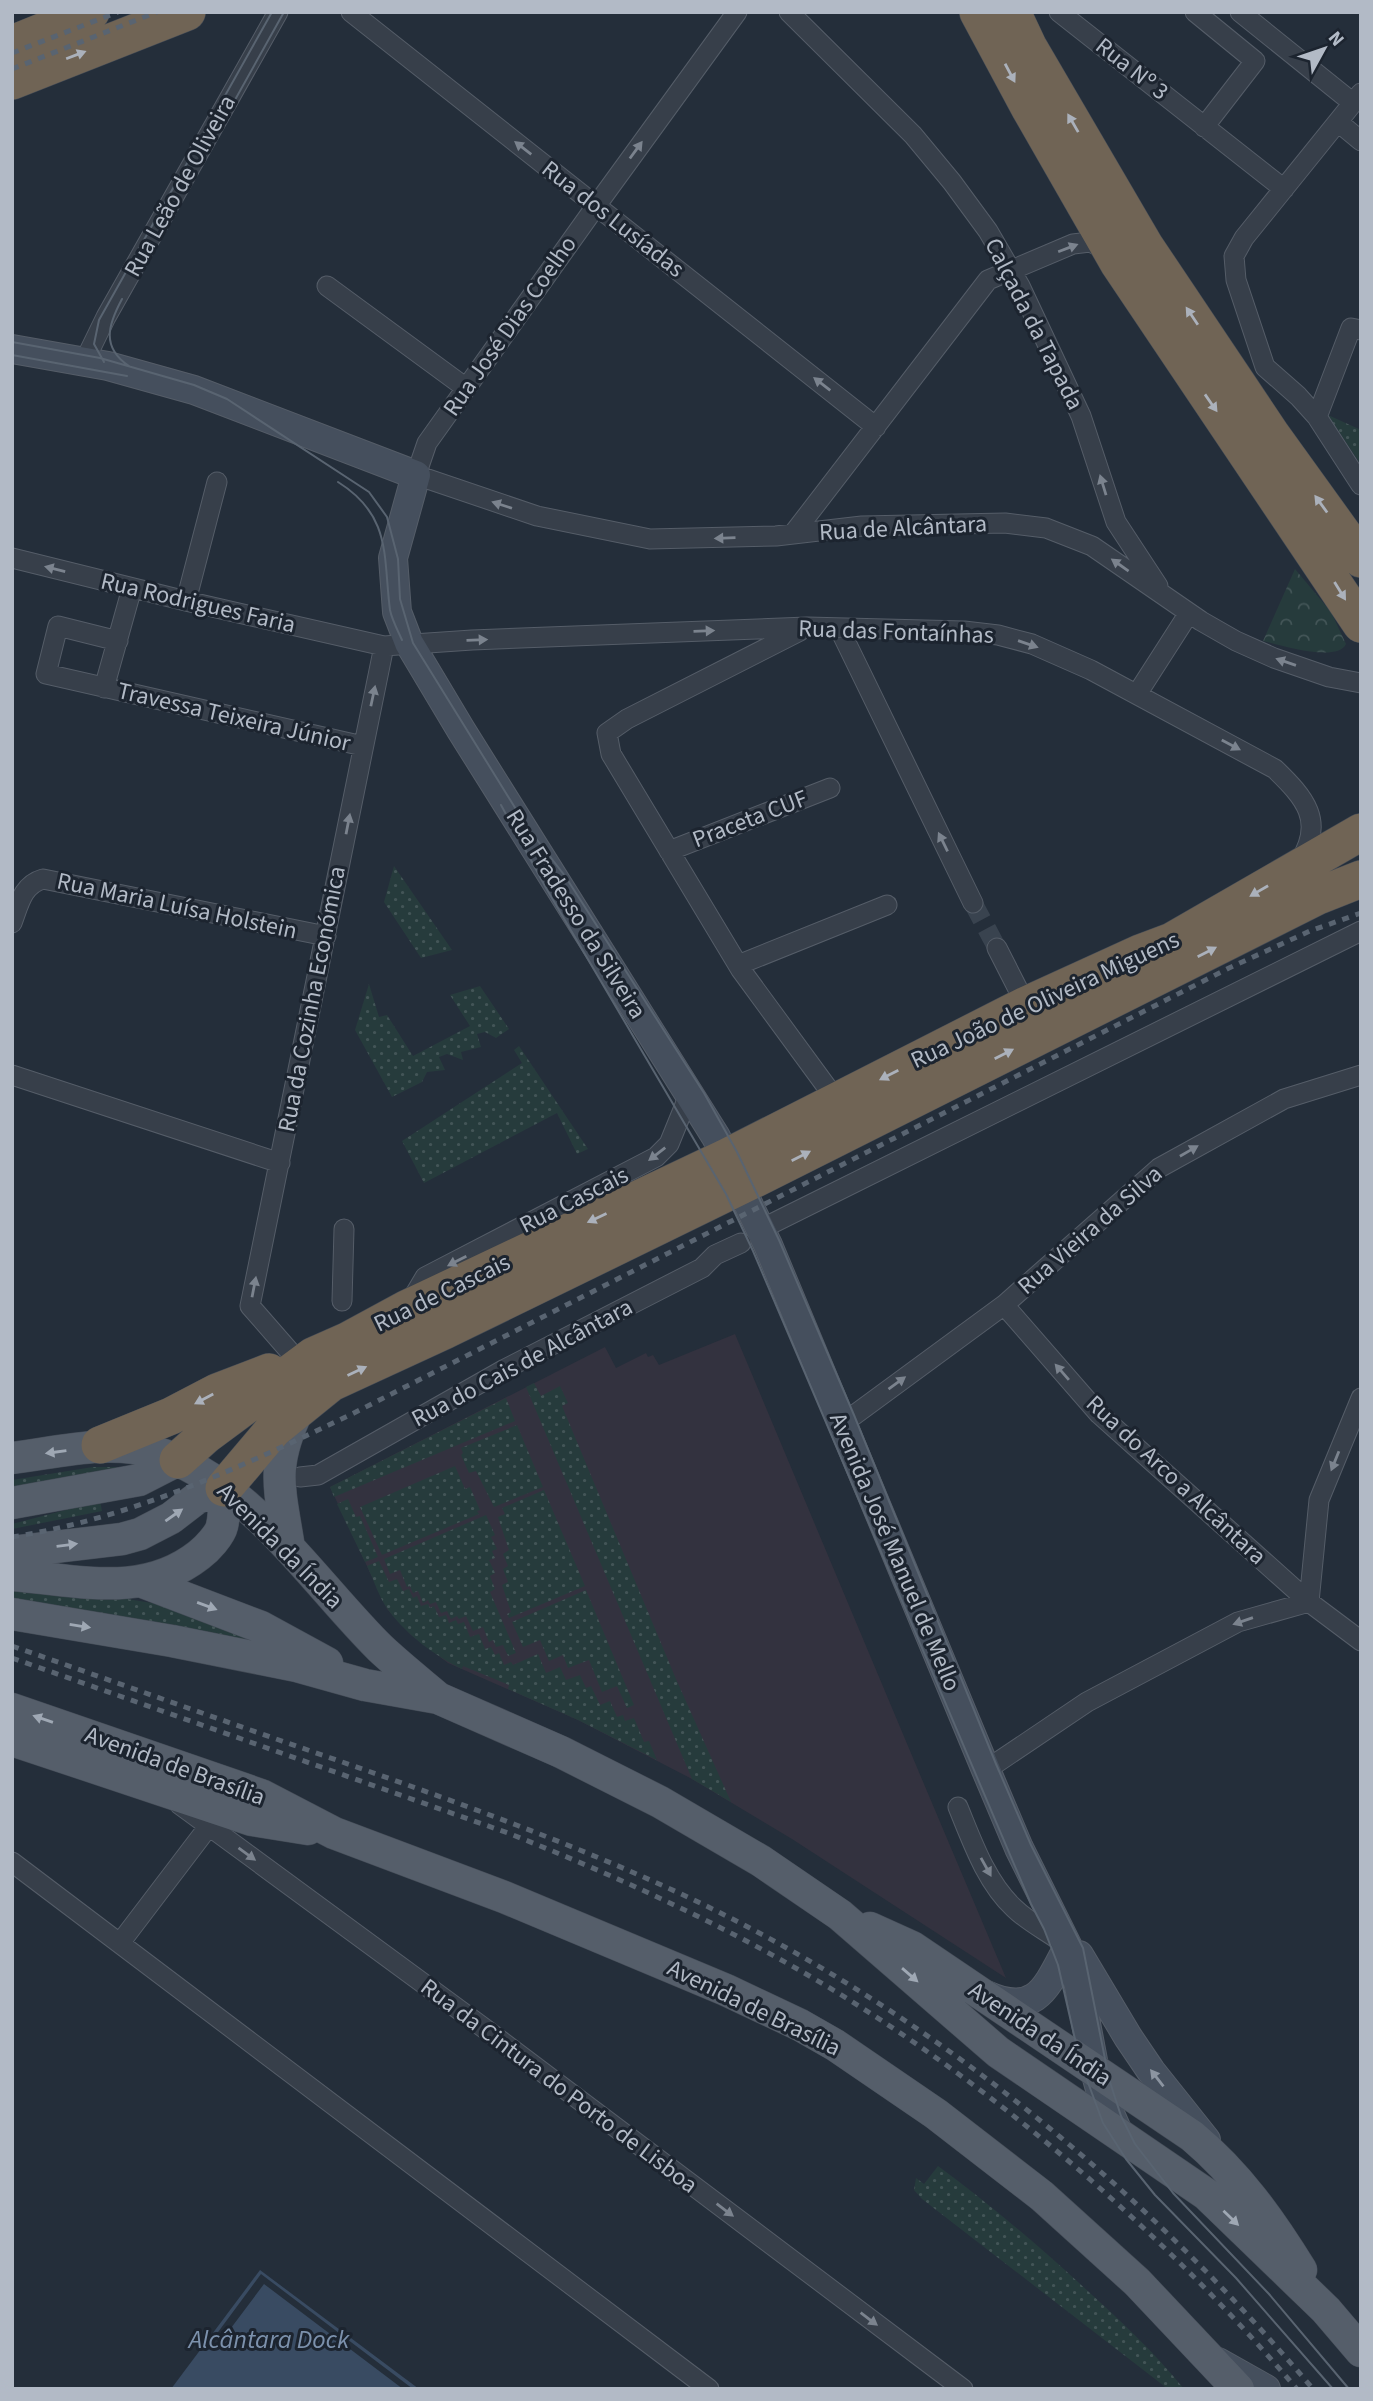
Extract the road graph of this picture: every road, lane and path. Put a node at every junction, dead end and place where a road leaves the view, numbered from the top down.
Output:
1 (91, 12) edge
2 (187, 12) edge
3 (278, 12) edge
4 (351, 12) edge
5 (737, 12) edge
6 (789, 12) edge
7 (978, 12) edge
8 (1012, 12) edge
9 (1059, 12) edge
10 (1195, 12) edge
11 (1246, 14) edge
12 (12, 44) edge
13 (12, 80) edge
14 (1357, 98) edge
15 (1338, 122) junction
16 (1204, 127) junction
17 (1361, 141) edge
18 (1284, 189) junction
19 (596, 205) junction
20 (1119, 264) junction
21 (1013, 271) junction
22 (327, 286) dead end
23 (1361, 330) edge
24 (12, 349) edge
25 (84, 362) junction
26 (467, 388) junction
27 (1317, 417) junction
28 (876, 427) junction
29 (415, 475) junction
30 (218, 482) dead end
31 (1361, 485) edge
32 (384, 530) dead end
33 (793, 534) junction
34 (12, 558) edge
35 (393, 558) junction
36 (1361, 559) edge
37 (132, 588) junction
38 (186, 601) junction
39 (1183, 608) junction
40 (1361, 624) edge
41 (807, 627) junction
42 (839, 628) junction
43 (118, 641) junction
44 (396, 644) junction
45 (1361, 683) edge
46 (104, 688) junction
47 (1136, 694) junction
48 (363, 746) junction
49 (830, 788) dead end
50 (1361, 832) edge
51 (669, 850) junction
52 (1294, 871) junction
53 (1361, 879) edge
54 (974, 903) tunnel mouth
55 (887, 905) dead end
56 (12, 923) edge
57 (1361, 931) edge
58 (326, 936) junction
59 (997, 948) tunnel mouth
60 (738, 965) junction
61 (1026, 1005) junction
62 (1361, 1074) edge
63 (12, 1075) edge
64 (689, 1095) junction
65 (837, 1101) junction
66 (279, 1163) junction
67 (732, 1172) junction
68 (344, 1228) dead end
69 (751, 1236) junction
70 (342, 1301) dead end
71 (1004, 1305) junction
72 (406, 1309) junction
73 (305, 1358) junction
74 (1361, 1398) edge
75 (299, 1408) junction
76 (842, 1424) junction
77 (100, 1445) junction
78 (12, 1458) edge
79 (178, 1460) junction
80 (300, 1477) dead end
81 (224, 1488) junction
82 (12, 1503) edge
83 (289, 1548) junction
84 (12, 1552) edge
85 (12, 1575) edge
86 (143, 1582) junction
87 (1309, 1602) junction
88 (12, 1615) edge
89 (1361, 1641) edge
90 (365, 1685) junction
91 (438, 1698) junction
92 (12, 1709) edge
93 (13, 1740) edge
94 (986, 1770) junction
95 (153, 1785) junction
96 (958, 1807) dead end
97 (209, 1826) junction
98 (334, 1833) junction
99 (12, 1863) edge
100 (840, 1915) junction
101 (1054, 1916) junction
102 (120, 1943) junction
103 (1068, 1947) junction
104 (972, 1989) junction
105 (1095, 2071) junction
106 (1118, 2132) junction
107 (1230, 2170) junction
108 (1326, 2310) junction
109 (1361, 2351) edge
110 (1213, 2359) junction
111 (709, 2389) edge
112 (963, 2389) edge
113 (1225, 2389) edge
114 (1238, 2389) edge
115 (1266, 2389) edge

1 - 12 highway
13 -> 2 highway
3 - 25 street, Rua Leão de Oliveira
19 -> 4 street, Rua dos Lusíadas
19 -> 5 street, Rua José Dias Coelho
6 - 21 street, Calçada da Tapada
7 -> 20 highway
36 -> 8 highway
9 - 16 street, Rua Nº 3
10 - 16 street
11 - 14 street
14 - 15 street
15 - 17 street
15 - 18 street
16 - 18 street, Rua Nº 3
18 - 27 street
19 - 26 street, Rua José Dias Coelho
28 -> 19 street, Rua dos Lusíadas
21 -> 20 street
20 -> 40 highway
21 - 28 street
39 -> 21 street, Calçada da Tapada
22 - 26 street
23 - 27 street
24 - 25 main road
25 - 29 main road
26 - 29 street, Rua José Dias Coelho
27 - 31 street
28 - 33 street
33 -> 29 street, Rua de Alcântara
29 - 35 main road, Rua Fradesso da Silveira
30 - 38 street
32 - 35 street
39 -> 33 street, Rua de Alcântara
37 -> 34 street, Rua Rodrigues Faria
35 - 44 main road, Rua Fradesso da Silveira
37 - 38 street, Rua Rodrigues Faria
37 - 43 street, Travessa Teixeira Júnior
38 - 44 street, Rua Rodrigues Faria
45 -> 39 street, Rua de Alcântara
39 - 47 street
41 - 42 street, Rua das Fontaínhas
44 -> 41 street, Rua das Fontaínhas
41 - 51 street
42 -> 47 street, Rua das Fontaínhas
54 -> 42 street
43 - 46 street, Travessa Teixeira Júnior
43 - 46 street, Travessa Teixeira Júnior
48 -> 44 street, Rua da Cozinha Económica
44 - 64 main road, Rua Fradesso da Silveira
46 - 48 street, Travessa Teixeira Júnior
47 -> 52 street, Rua das Fontaínhas
58 -> 48 street, Rua da Cozinha Económica
49 - 51 street, Praceta CUF
50 - 52 highway, Rua João de Oliveira Miguens
51 - 60 street
52 -> 61 highway, Rua João de Oliveira Miguens
67 -> 53 highway, Rua João de Oliveira Miguens
55 - 60 street
56 - 58 street, Rua Maria Luísa Holstein
57 - 69 street, Rua do Cais de Alcântara
58 - 66 street, Rua da Cozinha Económica
59 - 61 street
60 - 65 street
61 -> 65 highway, Rua João de Oliveira Miguens
71 -> 62 street, Rua Vieira da Silva
63 - 66 street
64 - 67 main road, Rua Fradesso da Silveira
64 -> 72 street, Rua Cascais
65 - 67 highway, Rua João de Oliveira Miguens
73 -> 66 street, Rua da Cozinha Económica
67 - 69 main road, Avenida José Manuel de Mello
67 -> 72 highway, Rua de Cascais
75 -> 67 highway, Rua de Cascais
68 - 70 street
69 - 76 main road, Avenida José Manuel de Mello
69 - 80 street, Rua do Cais de Alcântara
76 -> 71 street, Rua Vieira da Silva
87 -> 71 street, Rua do Arco a Alcântara
72 - 73 highway, Rua de Cascais
73 -> 77 highway
73 - 79 highway, Rua de Cascais
74 -> 87 street
75 - 81 highway, Rua de Cascais
75 - 83 main road
76 - 94 main road, Avenida José Manuel de Mello
77 -> 78 main road, Avenida da Índia
77 - 79 main road, Avenida da Índia
79 - 81 main road, Avenida da Índia
79 - 82 main road
81 - 83 main road, Avenida da Índia
84 -> 81 main road
81 - 86 main road
83 - 91 main road, Avenida da Índia
85 - 86 main road
86 -> 90 main road
87 - 89 street, Rua do Arco a Alcântara
87 -> 94 street
88 -> 90 main road, Avenida da Índia
90 - 91 main road, Avenida da Índia
91 - 100 main road, Avenida da Índia
98 -> 92 main road, Avenida de Brasília
93 - 95 main road, Avenida de Brasília
94 - 101 main road, Avenida José Manuel de Mello
95 - 97 street, Rua da Cintura do Porto de Lisboa
95 - 98 main road, Avenida de Brasília
96 -> 103 street
97 - 102 street
97 -> 112 street, Rua da Cintura do Porto de Lisboa
98 - 110 main road, Avenida de Brasília
99 - 102 street
100 - 104 main road, Avenida da Índia
100 -> 106 main road, Avenida da Índia
101 - 103 main road, Avenida José Manuel de Mello
107 -> 101 main road, Avenida José Manuel de Mello
102 - 111 street
103 - 104 main road
103 - 105 main road, Avenida José Manuel de Mello
104 - 105 main road, Avenida da Índia
105 - 106 main road, Avenida José Manuel de Mello
105 - 107 main road, Avenida da Índia
106 -> 108 main road, Avenida da Índia
107 - 108 main road, Avenida da Índia
108 - 109 main road
110 - 113 main road, Avenida de Brasília
110 - 114 main road
110 - 115 main road, Avenida de Brasília

